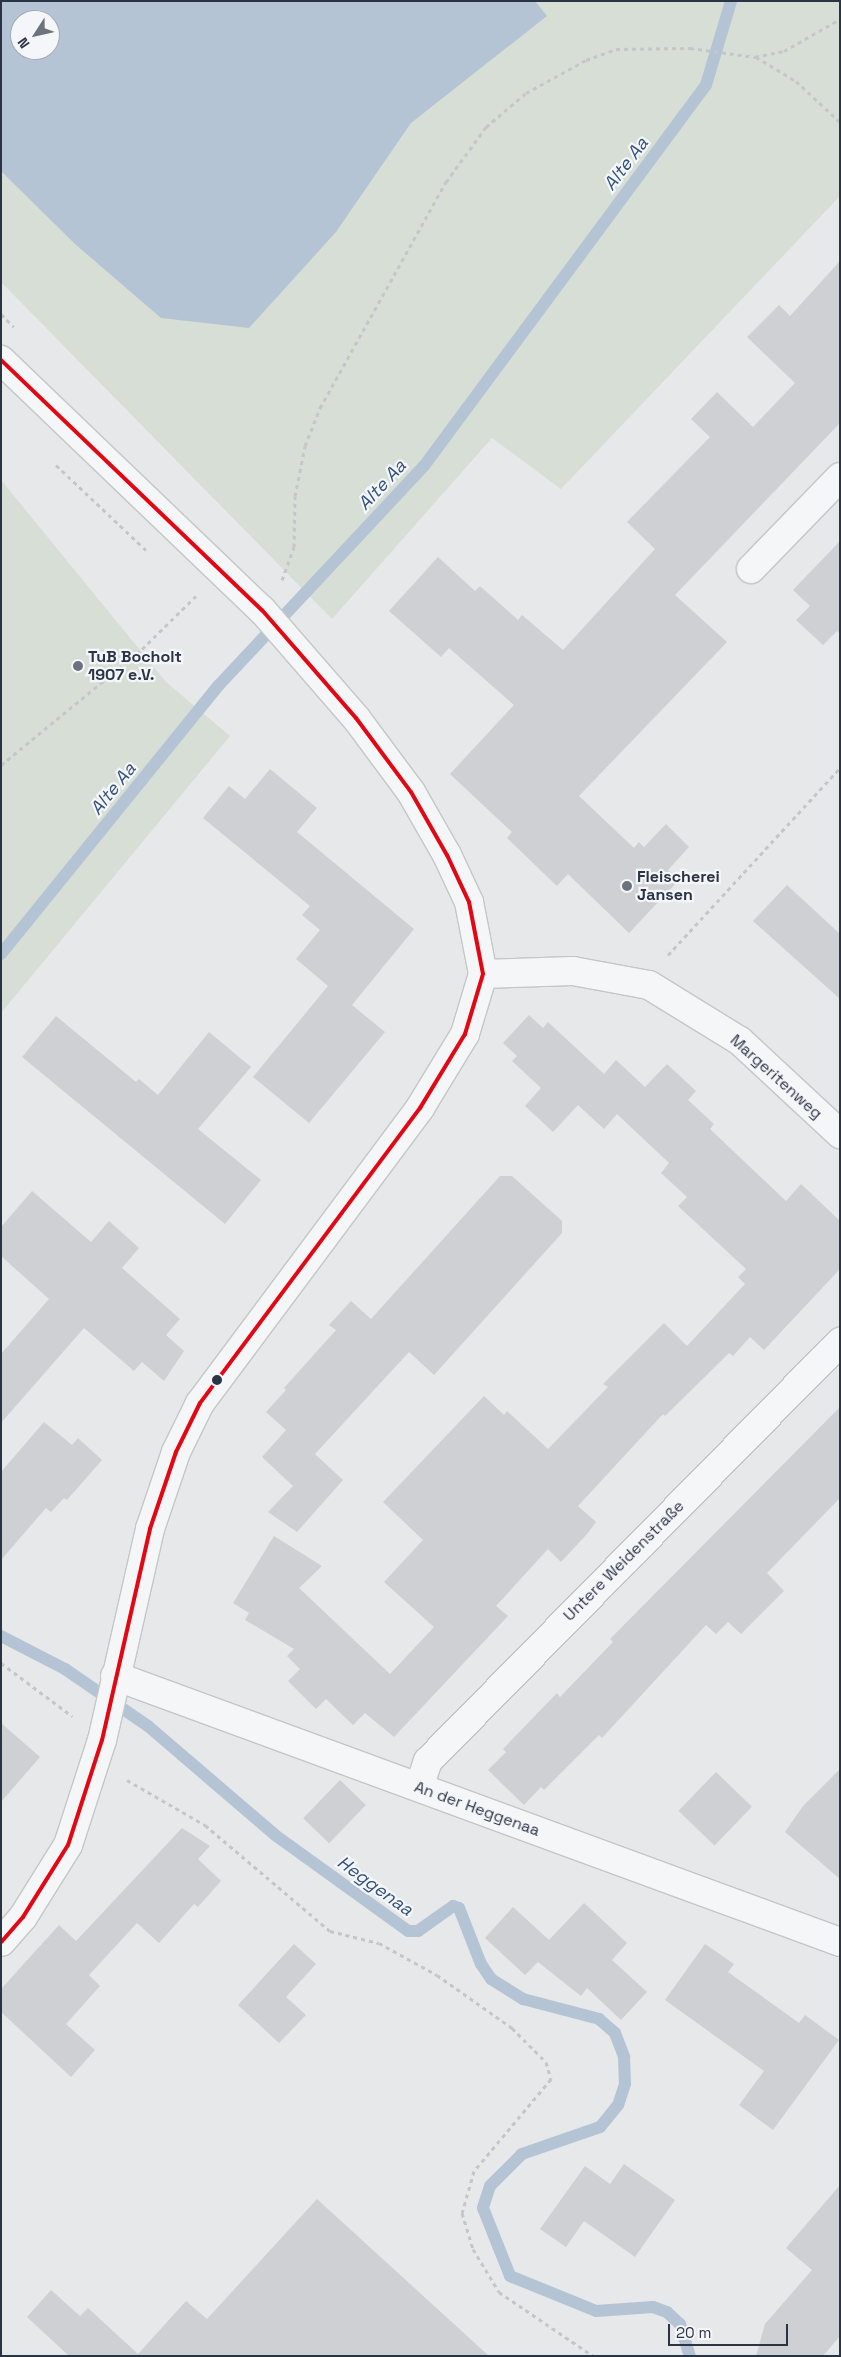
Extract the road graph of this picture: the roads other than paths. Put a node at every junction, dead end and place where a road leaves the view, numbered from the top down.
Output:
1 (1, 360) edge
2 (840, 477) edge
3 (751, 569) dead end
4 (483, 974) junction
5 (840, 1134) edge
6 (840, 1342) edge
7 (115, 1676) junction
8 (419, 1787) junction
9 (1, 1942) edge
10 (840, 1942) edge

1 - 4 street
2 - 3 street
4 - 5 street, Margeritenweg
4 - 7 street
6 - 8 street, Untere Weidenstraße
7 - 8 street, An der Heggenaa
7 - 9 street
8 - 10 street, An der Heggenaa

